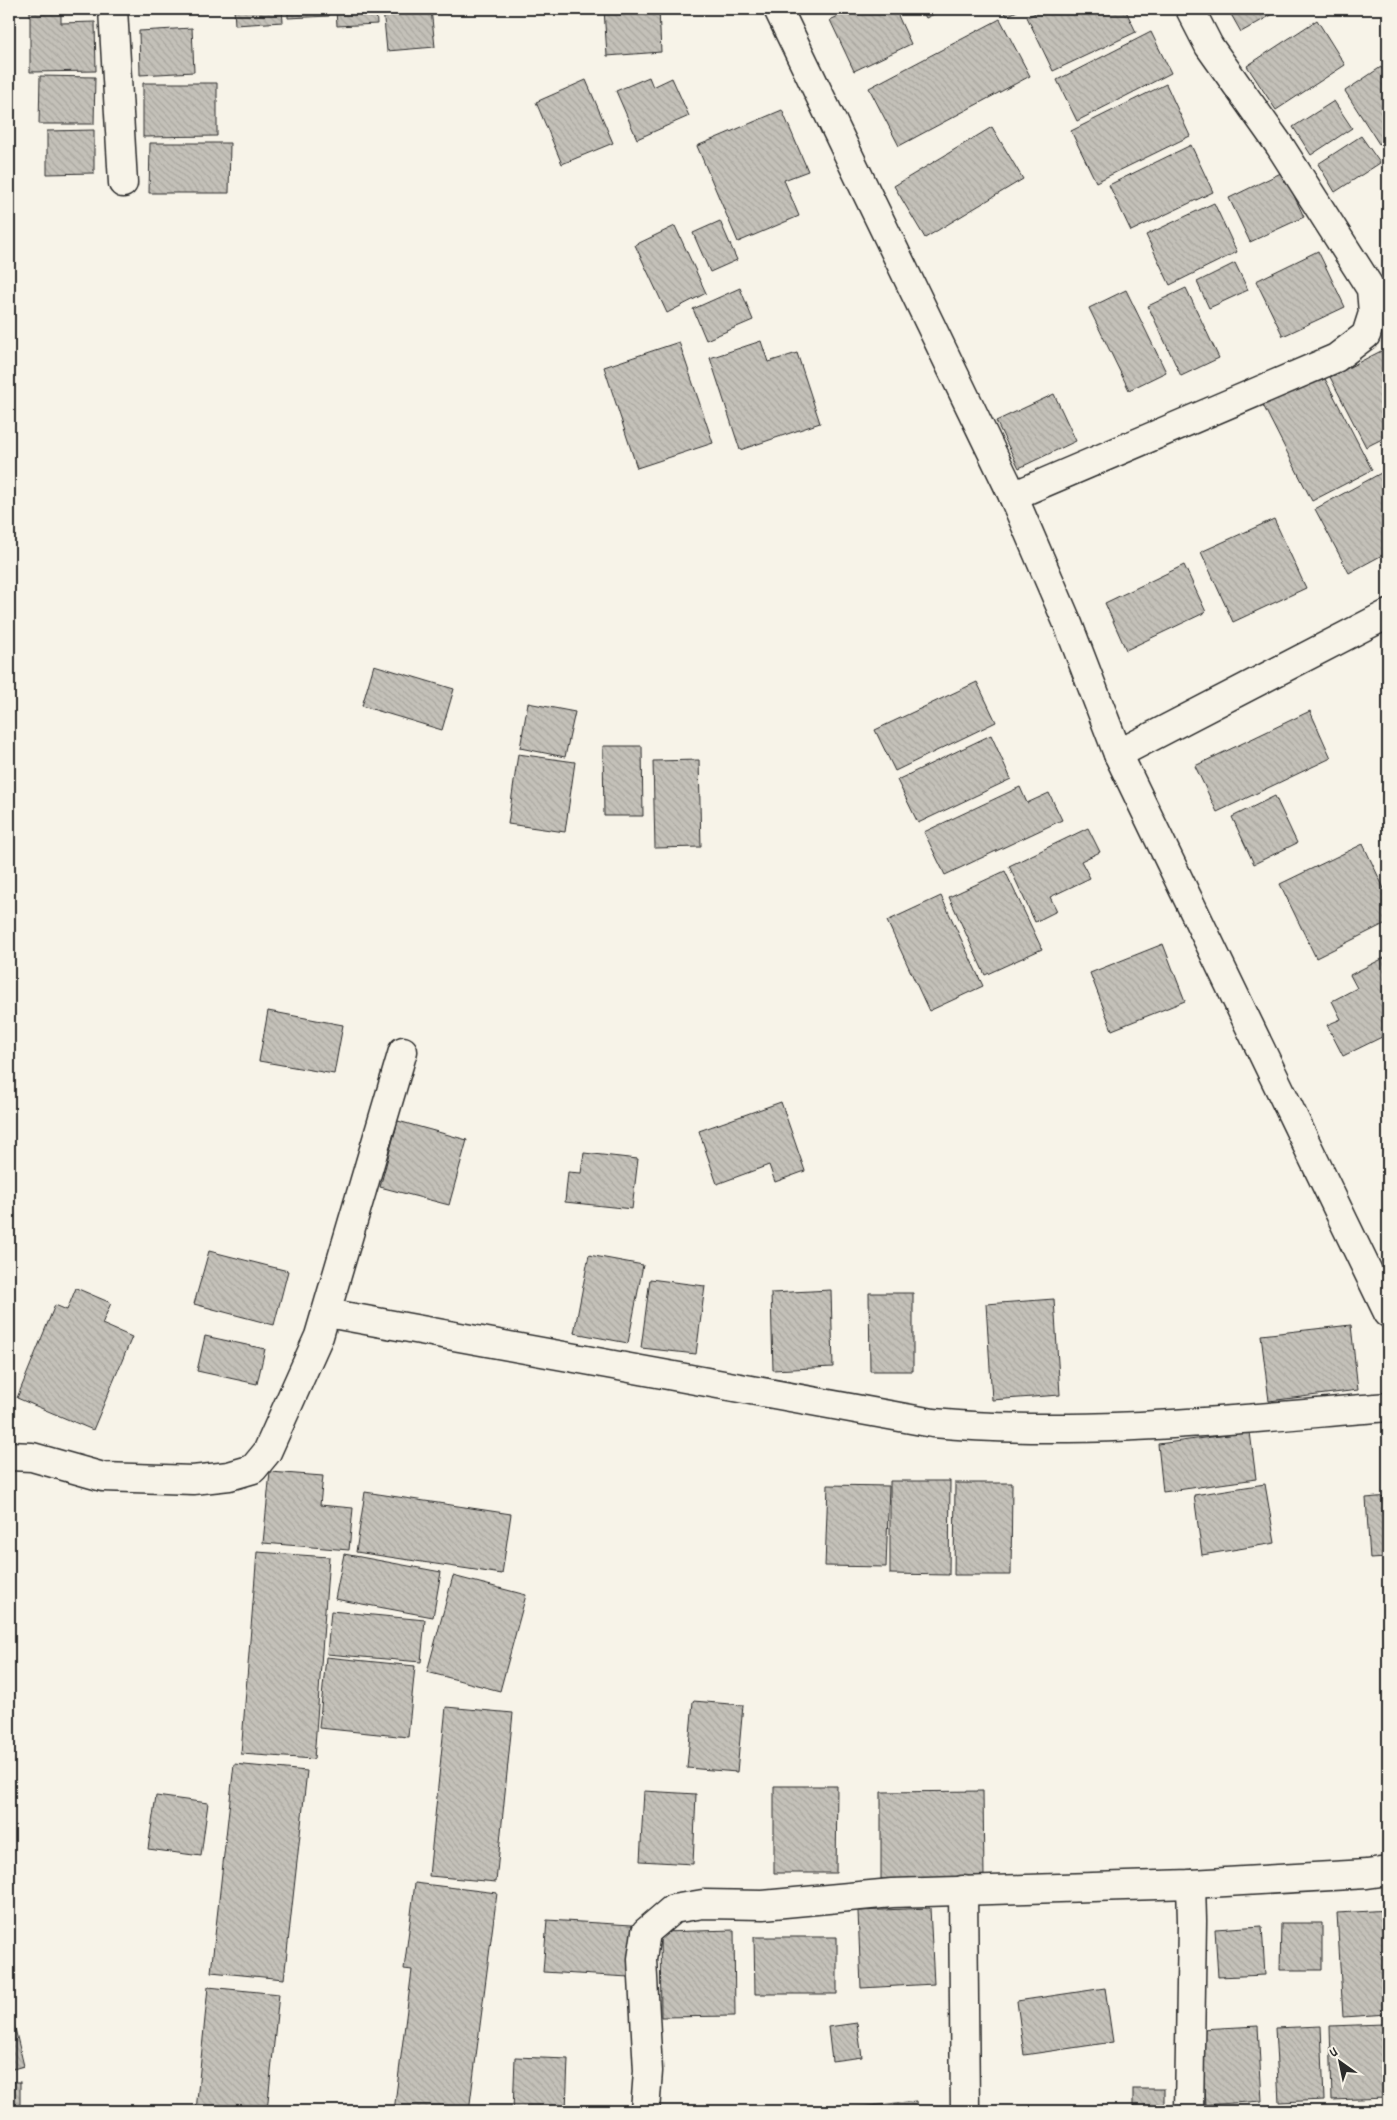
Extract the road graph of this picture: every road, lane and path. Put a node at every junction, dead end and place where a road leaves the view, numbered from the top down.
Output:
1 (113, 9) edge
2 (778, 9) edge
3 (1190, 9) edge
4 (123, 182) dead end
5 (1013, 496) junction
6 (1388, 614) edge
7 (1118, 754) junction
8 (403, 1051) dead end
9 (327, 1313) junction
10 (1388, 1313) edge
11 (1388, 1407) edge
12 (9, 1456) edge
13 (1388, 1871) edge
14 (1190, 1884) junction
15 (964, 1890) junction
16 (645, 2111) edge
17 (966, 2111) edge
18 (1189, 2111) edge

1 - 4 street
2 - 5 street
3 - 5 street
5 - 7 street
6 - 7 street
7 - 10 street
8 - 9 street
9 - 11 street
9 - 12 street
13 - 14 street
14 - 15 street
14 - 18 street
15 - 16 street
15 - 17 street

